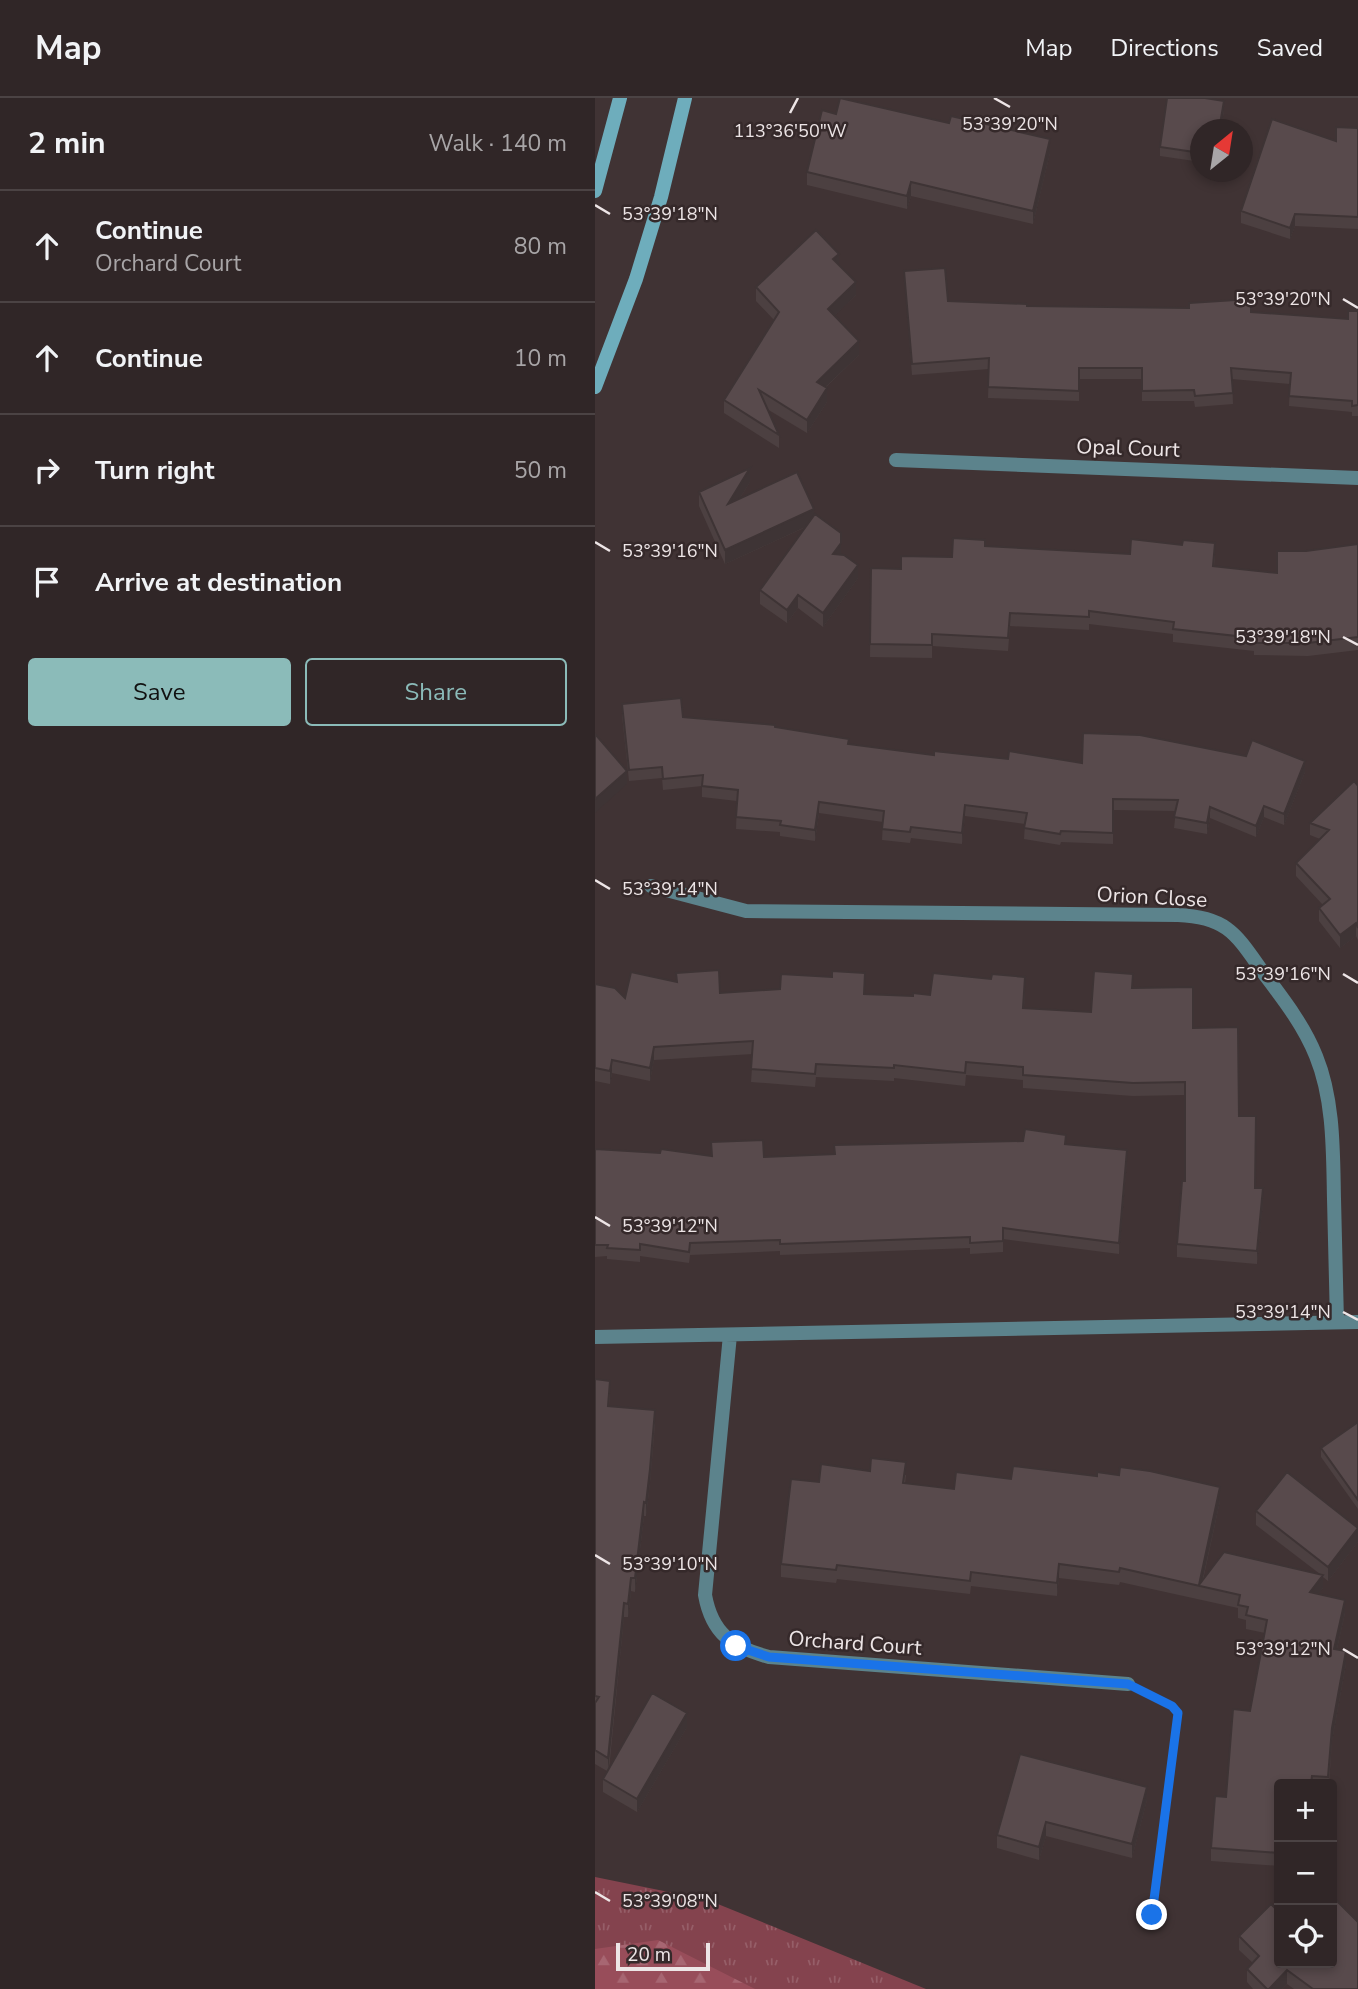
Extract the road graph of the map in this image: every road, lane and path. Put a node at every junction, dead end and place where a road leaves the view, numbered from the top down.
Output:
1 (620, 98) edge
2 (685, 98) edge
3 (595, 191) edge
4 (595, 387) edge
5 (895, 460) dead end
6 (1358, 478) edge
7 (651, 886) dead end
8 (1337, 1322) junction
9 (1358, 1322) edge
10 (730, 1335) junction
11 (595, 1337) edge
12 (1128, 1684) joint
13 (1152, 1915) dead end

1 - 3 main road
2 - 4 main road
5 - 6 street, Opal Court
7 - 8 street, Orion Close
8 - 9 street
8 - 10 street
10 - 11 street
10 - 12 street, Orchard Court
12 - 13 path

